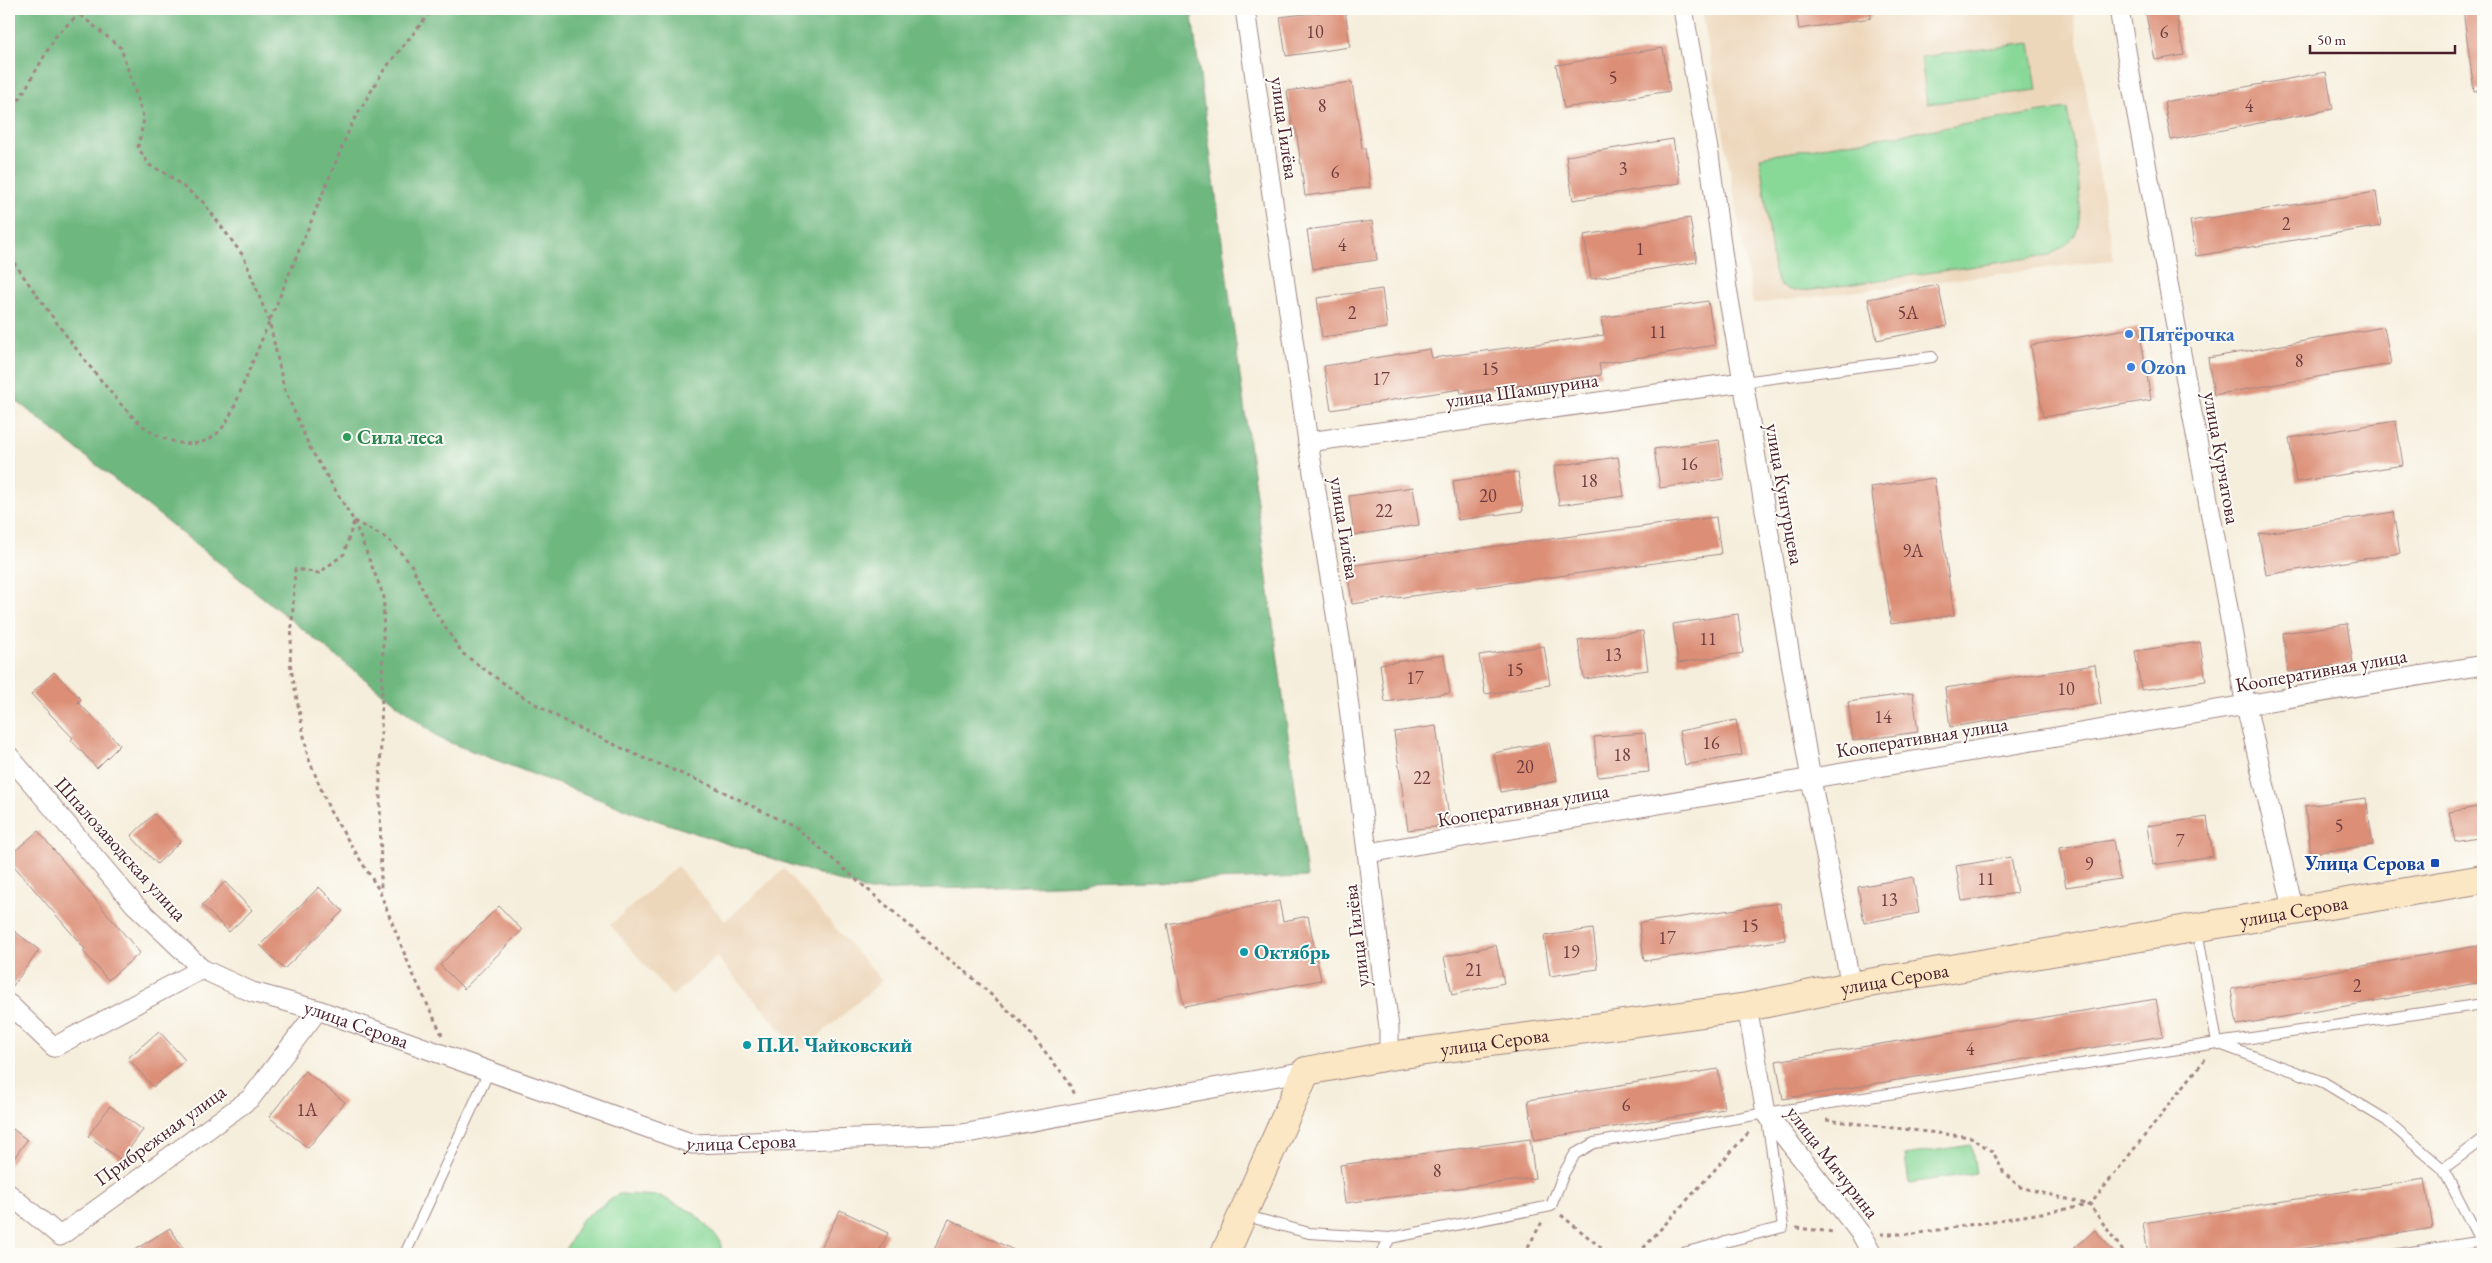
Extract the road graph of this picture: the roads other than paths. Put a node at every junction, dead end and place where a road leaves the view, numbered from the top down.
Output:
1 (1245, 9) edge
2 (1683, 9) edge
3 (2119, 9) edge
4 (1932, 357) dead end
5 (1743, 382) junction
6 (1308, 442) junction
7 (2483, 665) edge
8 (2246, 706) junction
9 (9, 756) edge
10 (1811, 779) junction
11 (1368, 854) junction
12 (2483, 879) edge
13 (2294, 912) junction
14 (2196, 928) junction
15 (202, 969) junction
16 (1851, 986) junction
17 (9, 1004) edge
18 (2483, 1004) edge
19 (1747, 1007) junction
20 (318, 1010) junction
21 (2217, 1043) junction
22 (1389, 1056) junction
23 (489, 1071) junction
24 (1306, 1071) junction
25 (1766, 1113) junction
26 (2483, 1139) edge
27 (2443, 1169) junction
28 (9, 1194) edge
29 (1242, 1214) junction
30 (1390, 1238) junction
31 (2482, 1241) edge
32 (2483, 1253) edge
33 (405, 1254) edge
34 (1225, 1254) edge
35 (1381, 1254) edge
36 (1679, 1254) edge
37 (1872, 1254) edge
38 (2398, 1254) edge

1 - 6 street, улица Гилёва
2 - 5 street, улица Кунгурцева
3 - 8 street, улица Курчатова
4 - 5 lane
5 - 6 street, улица Шамшурина
5 - 10 street, улица Кунгурцева
6 - 11 street, улица Гилёва
7 - 8 street, Кооперативная улица
8 - 10 street, Кооперативная улица
8 - 13 street, улица Курчатова
9 - 15 street, Шпалозаводская улица
10 - 11 street, Кооперативная улица
10 - 16 street, улица Кунгурцева
11 - 22 street, улица Гилёва
12 - 13 main road, улица Серова
13 - 14 main road, улица Серова
14 - 16 main road, улица Серова
14 - 21 lane
15 - 17 street
15 - 20 street, улица Серова
16 - 19 main road, улица Серова
18 - 21 lane
19 - 22 main road, улица Серова
19 - 25 street, улица Мичурина
20 - 23 street, улица Серова
20 - 28 street, Прибрежная улица
21 - 25 lane
21 - 27 lane
22 - 24 main road, улица Серова
23 - 24 street, улица Серова
23 - 33 lane
24 - 29 main road
25 - 30 lane
25 - 36 lane
25 - 37 street, улица Мичурина
26 - 27 lane
27 - 31 lane
29 - 30 lane
29 - 34 main road
30 - 35 lane
31 - 32 lane
31 - 38 lane

